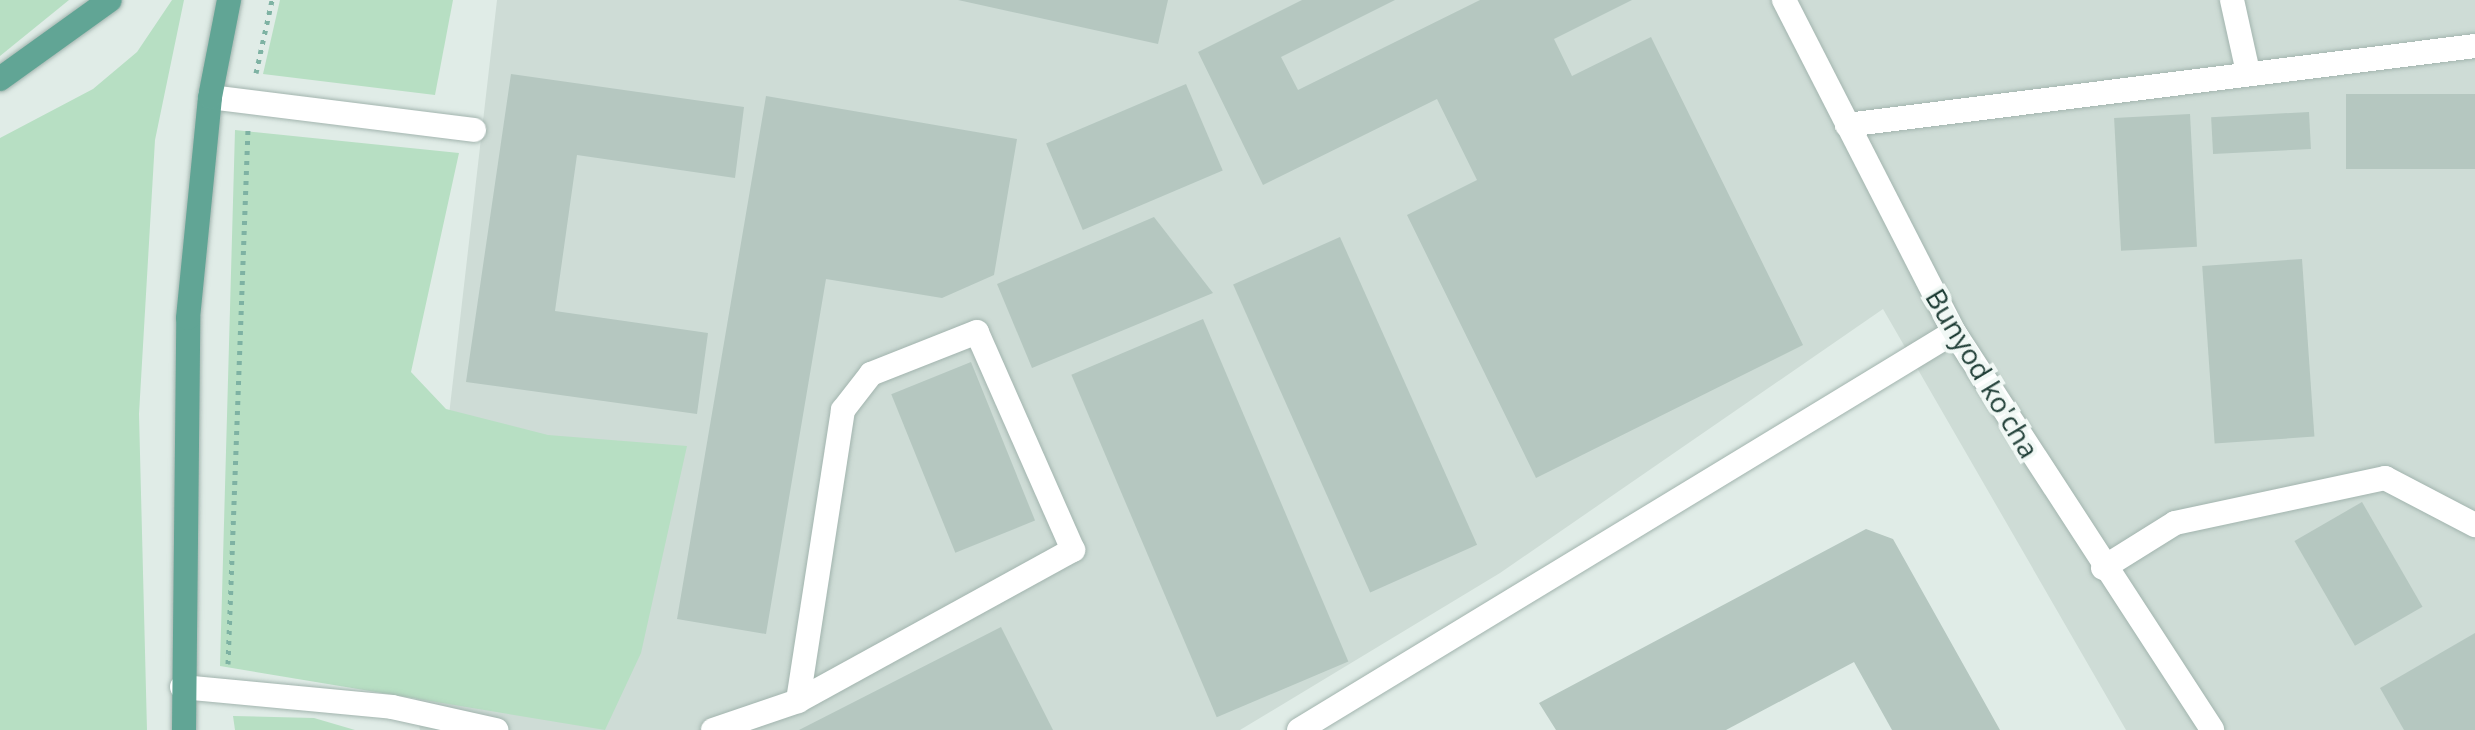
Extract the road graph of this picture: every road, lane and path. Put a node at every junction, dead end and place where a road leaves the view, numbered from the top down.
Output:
1 (110, 0) edge
2 (229, 0) edge
3 (272, 0) edge
4 (1784, 0) edge
5 (2232, 0) edge
6 (2475, 46) edge
7 (2248, 72) junction
8 (0, 79) edge
9 (210, 97) junction
10 (249, 102) junction
11 (1847, 125) junction
12 (474, 130) dead end
13 (1954, 332) junction
14 (2475, 525) edge
15 (2103, 568) junction
16 (182, 687) junction
17 (228, 690) junction
18 (798, 701) junction
19 (394, 718) edge
20 (184, 730) edge
21 (496, 730) edge
22 (713, 730) edge
23 (1299, 730) edge
24 (2212, 730) edge

1 - 8 main road
2 - 9 main road
3 - 10 path
4 - 11 street, Bunyod ko'cha
5 - 7 street
6 - 7 street
7 - 11 street
9 - 10 street
9 - 16 main road
10 - 12 street
10 - 17 path
11 - 13 street, Bunyod ko'cha
13 - 15 street, Bunyod ko'cha
13 - 23 street
14 - 15 street
15 - 24 street, Bunyod ko'cha
16 - 17 street
16 - 20 main road
17 - 19 street
18 - 18 street
18 - 22 street
19 - 21 street

